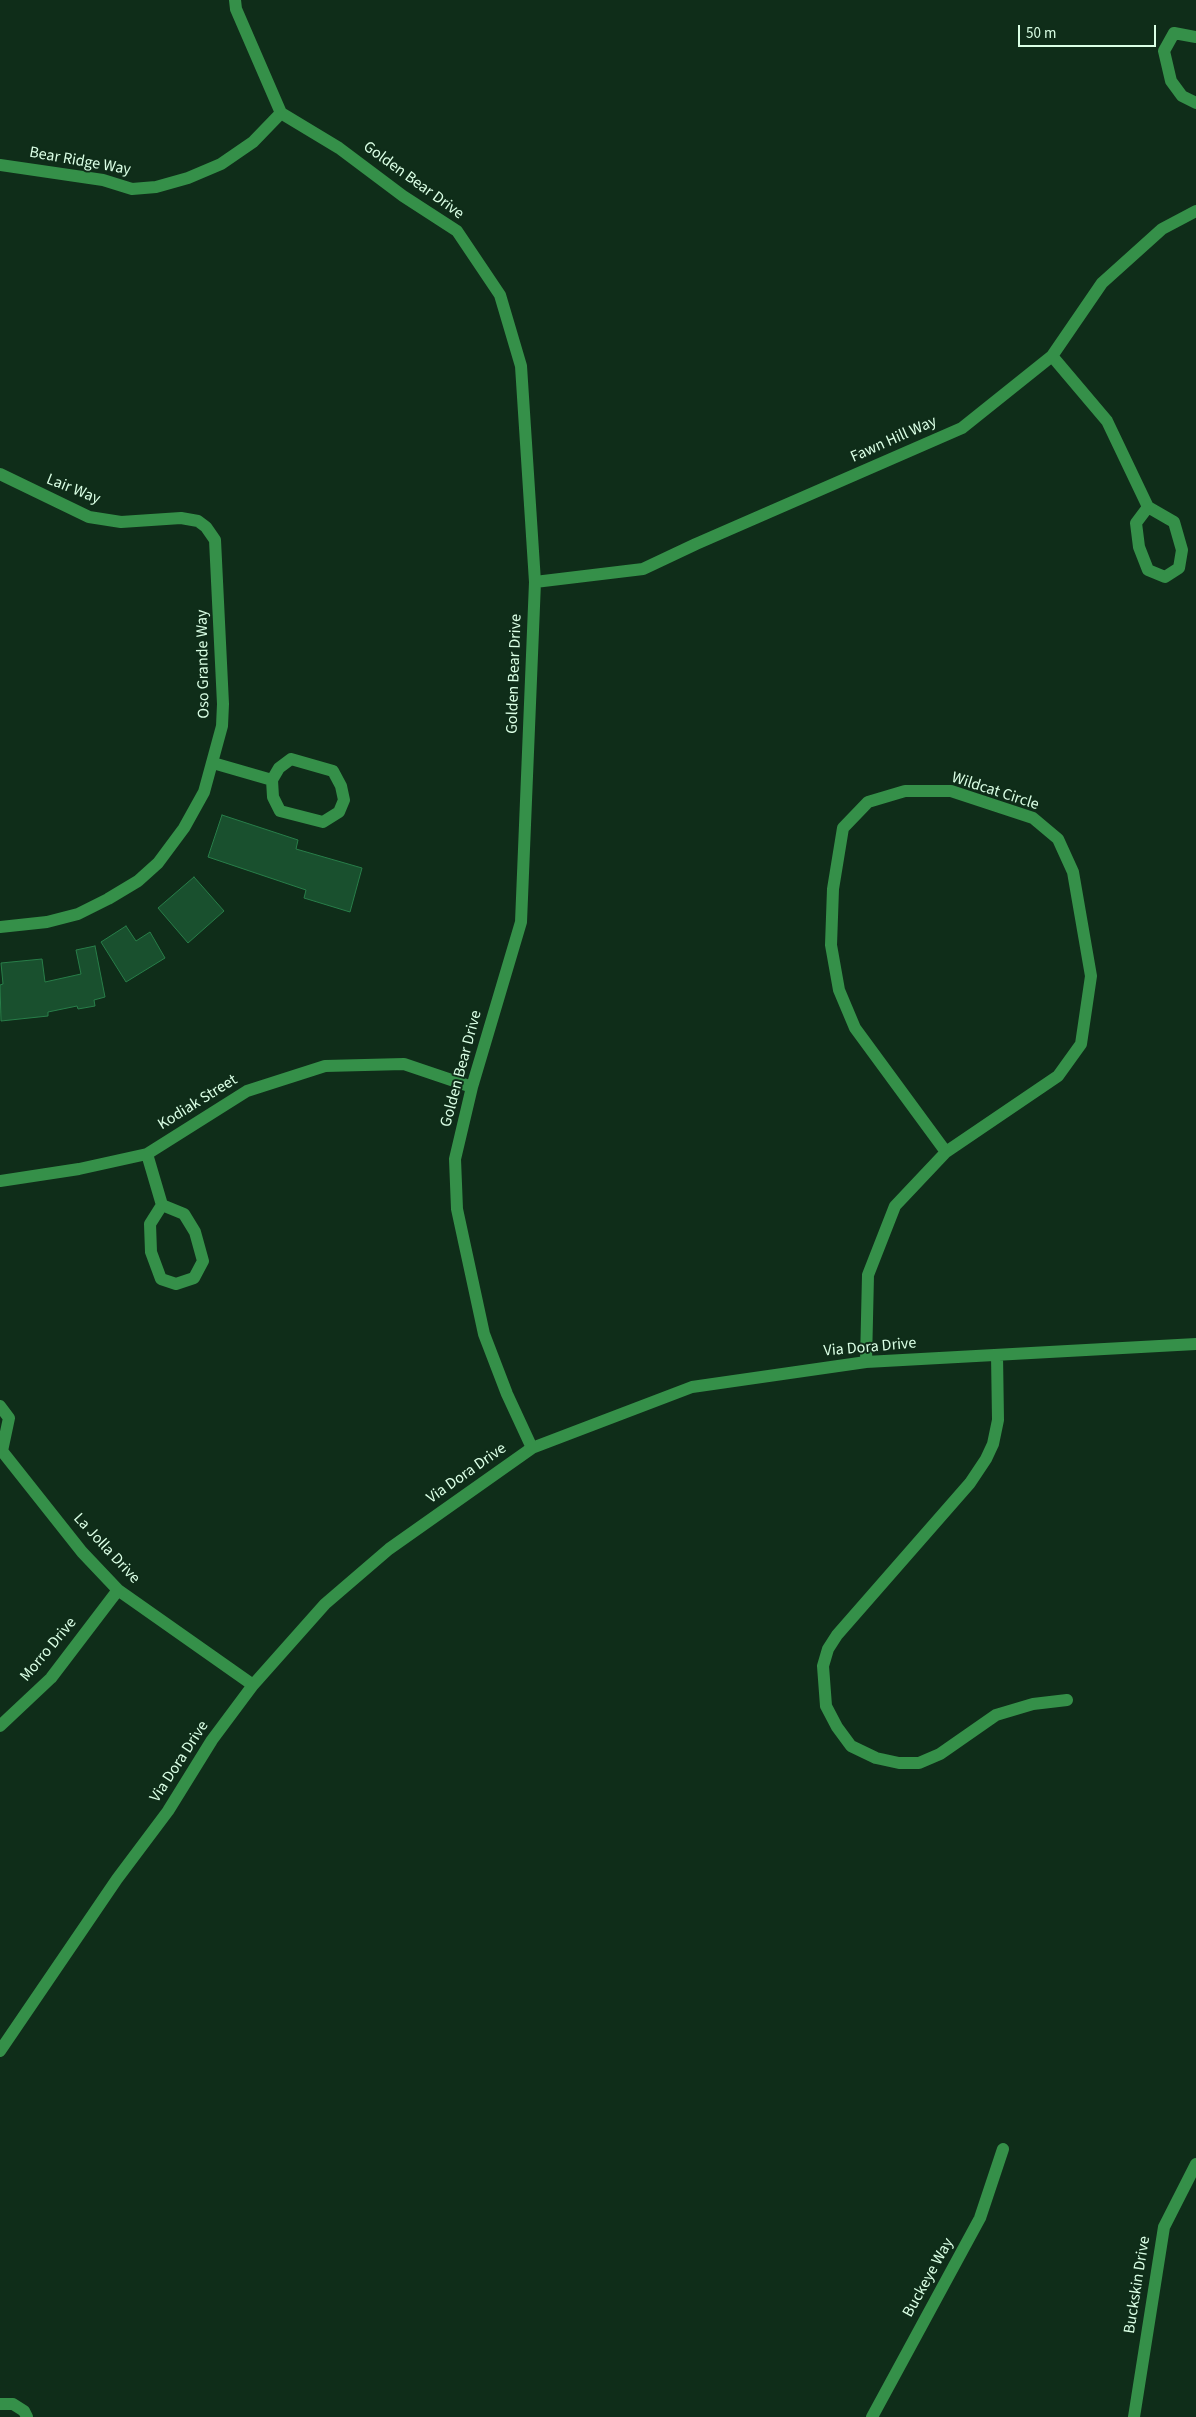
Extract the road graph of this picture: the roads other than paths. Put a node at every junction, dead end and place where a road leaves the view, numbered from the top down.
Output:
1 (235, 0) edge
2 (1196, 37) edge
3 (1196, 103) edge
4 (281, 113) junction
5 (0, 165) edge
6 (1196, 211) edge
7 (1052, 356) junction
8 (0, 474) edge
9 (1148, 507) junction
10 (198, 521) joint
11 (535, 582) junction
12 (213, 763) junction
13 (272, 780) junction
14 (0, 927) edge
15 (472, 1087) junction
16 (946, 1152) junction
17 (147, 1154) junction
18 (0, 1181) edge
19 (162, 1205) junction
20 (1196, 1344) edge
21 (997, 1355) junction
22 (866, 1362) junction
23 (0, 1406) edge
24 (532, 1448) junction
25 (1, 1451) edge
26 (118, 1590) junction
27 (253, 1684) junction
28 (1066, 1700) dead end
29 (0, 1726) edge
30 (0, 2051) edge
31 (1003, 2149) dead end
32 (1196, 2164) edge
33 (0, 2404) edge
34 (27, 2417) edge
35 (872, 2417) edge
36 (1134, 2417) edge

1 - 4 street
2 - 3 street
4 - 5 street, Bear Ridge Way
4 - 11 street, Golden Bear Drive
6 - 7 street, Fawn Hill Way
7 - 9 street
7 - 11 street, Fawn Hill Way
8 - 10 street, Lair Way
9 - 9 street
10 - 12 street, Oso Grande Way
11 - 15 street, Golden Bear Drive
12 - 13 street
12 - 14 street, Oso Grande Way
13 - 13 street
15 - 17 street, Kodiak Street
15 - 24 street, Golden Bear Drive
16 - 16 street, Wildcat Circle
16 - 22 street, Wildcat Circle
17 - 18 street, Kodiak Street
17 - 19 street
19 - 19 street
20 - 21 street, Via Dora Drive
21 - 22 street, Via Dora Drive
21 - 28 street
22 - 24 street, Via Dora Drive
23 - 25 street, La Jolla Drive
24 - 27 street, Via Dora Drive
25 - 26 street, La Jolla Drive
26 - 27 street, La Jolla Drive
26 - 29 street, Morro Drive
27 - 30 street, Via Dora Drive
31 - 35 street, Buckeye Way
32 - 36 street, Buckskin Drive
33 - 34 street

